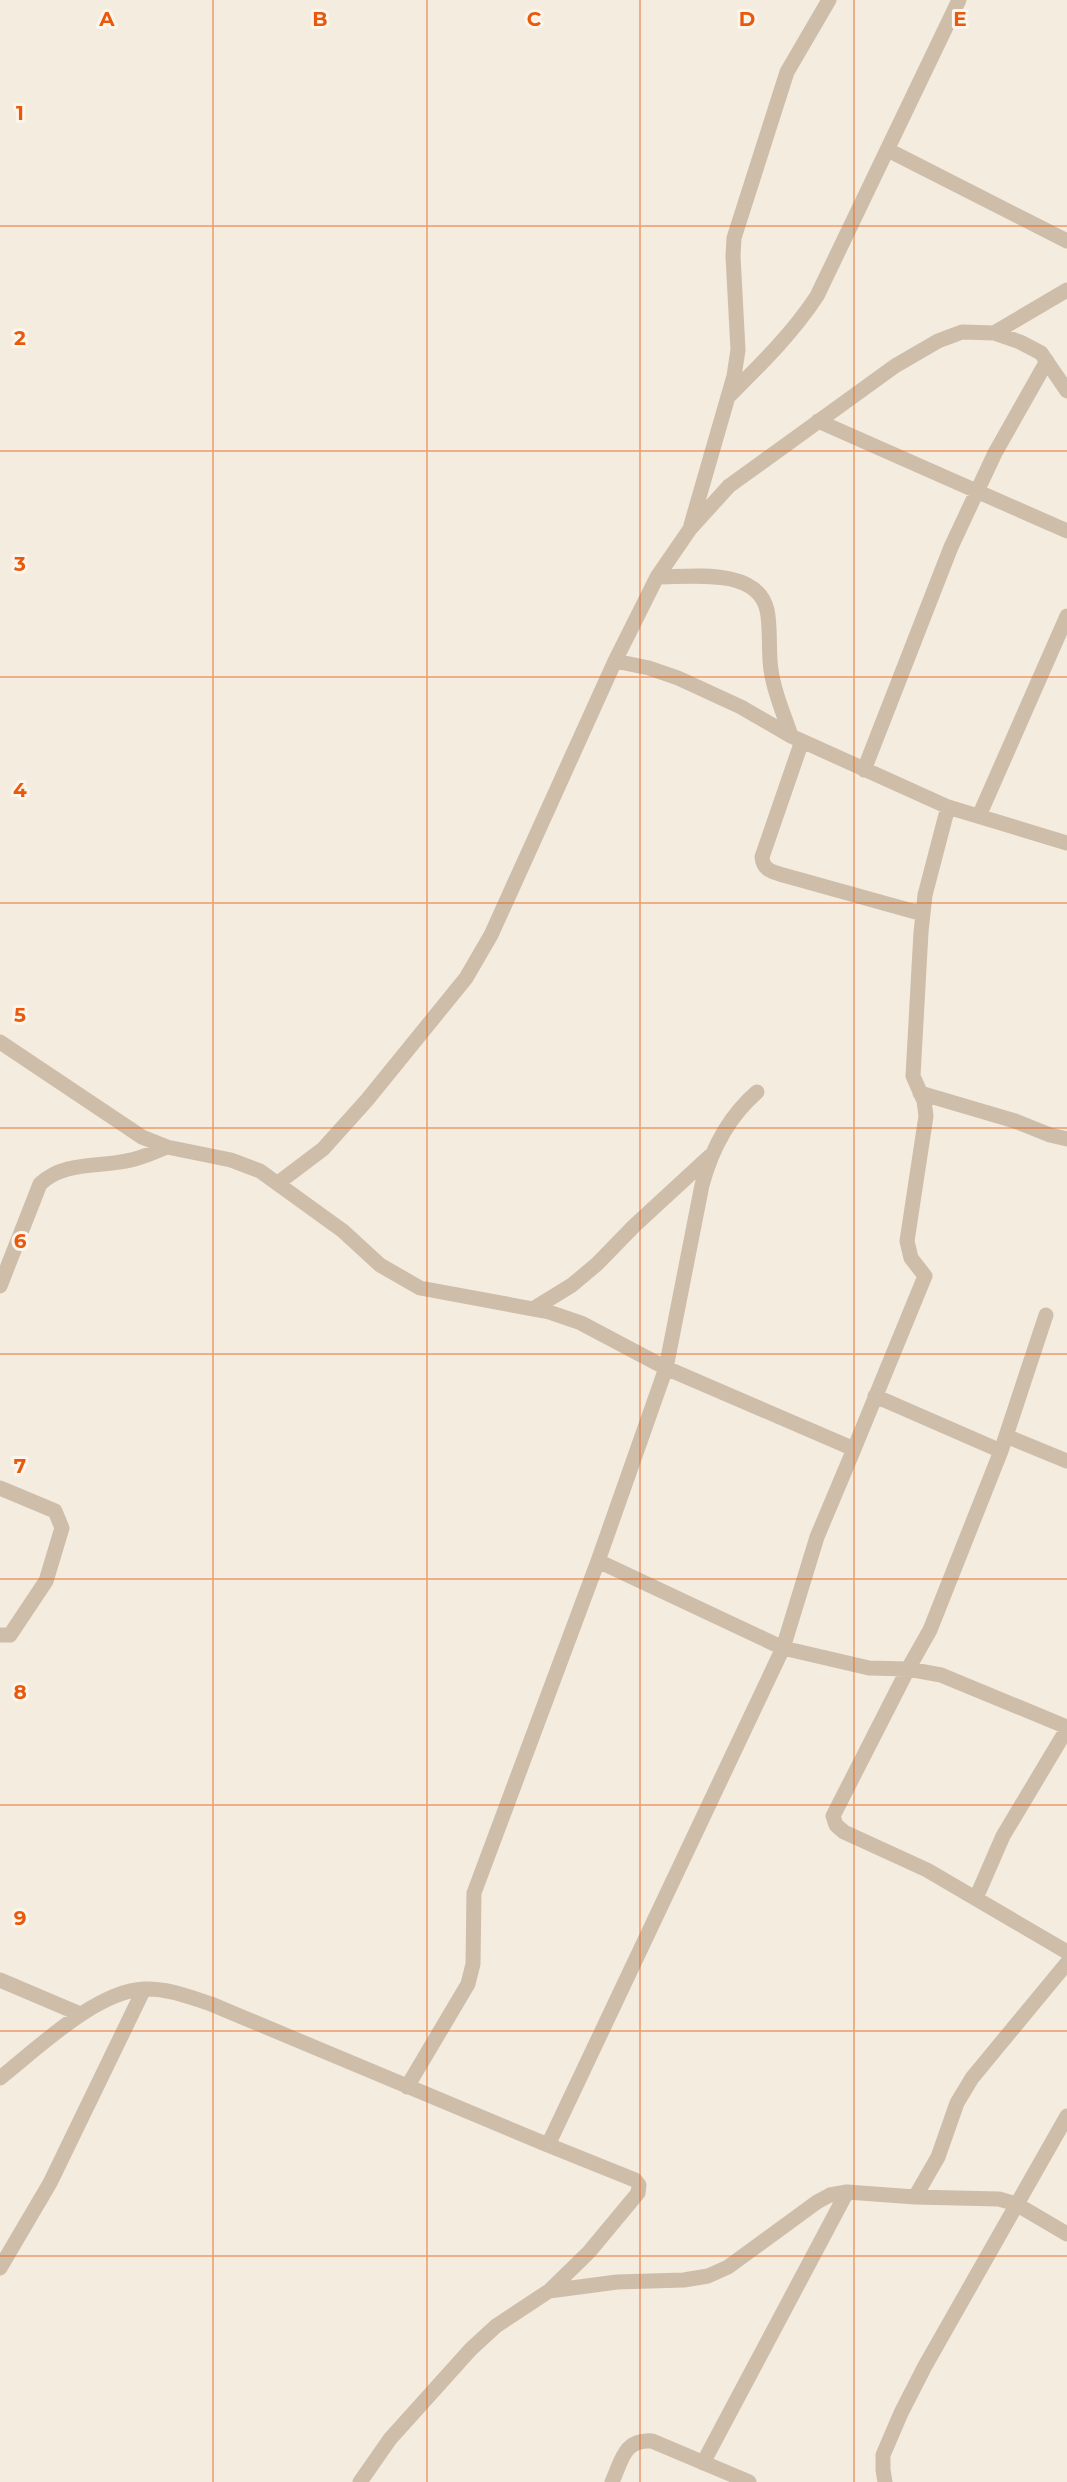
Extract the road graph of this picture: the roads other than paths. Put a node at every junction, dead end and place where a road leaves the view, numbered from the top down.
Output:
1 (829, 0) edge
2 (959, 0) edge
3 (888, 150) junction
4 (1067, 241) edge
5 (1067, 290) edge
6 (994, 333) junction
7 (1047, 361) junction
8 (1067, 391) edge
9 (728, 398) junction
10 (818, 421) junction
11 (976, 491) junction
12 (690, 529) junction
13 (1067, 531) edge
14 (657, 577) junction
15 (1067, 616) edge
16 (615, 661) junction
17 (797, 738) junction
18 (864, 770) junction
19 (948, 807) junction
20 (979, 816) junction
21 (1067, 843) edge
22 (923, 914) junction
23 (0, 1042) edge
24 (758, 1092) dead end
25 (920, 1093) junction
26 (1067, 1139) edge
27 (167, 1148) junction
28 (710, 1156) junction
29 (278, 1183) junction
30 (0, 1286) edge
31 (533, 1309) junction
32 (1046, 1315) dead end
33 (666, 1368) junction
34 (875, 1396) junction
35 (1004, 1444) junction
36 (854, 1449) junction
37 (1067, 1461) edge
38 (0, 1488) edge
39 (598, 1561) junction
40 (0, 1635) edge
41 (783, 1648) junction
42 (908, 1669) junction
43 (1067, 1728) edge
44 (976, 1898) junction
45 (1067, 1952) edge
46 (1067, 1962) edge
47 (0, 1980) edge
48 (144, 1989) junction
49 (80, 2014) junction
50 (0, 2078) edge
51 (407, 2087) junction
52 (1067, 2116) edge
53 (548, 2145) junction
54 (847, 2192) junction
55 (915, 2197) junction
56 (1016, 2204) junction
57 (1067, 2234) edge
58 (0, 2268) edge
59 (549, 2291) junction
60 (703, 2463) junction
61 (360, 2482) edge
62 (612, 2482) edge
63 (749, 2482) edge
64 (885, 2482) edge

1 - 9 street
2 - 3 street
3 - 4 street
3 - 9 street
5 - 6 street
6 - 7 street
6 - 10 street
7 - 8 street
7 - 11 street
9 - 12 street
10 - 11 street
10 - 12 street
11 - 13 street
11 - 18 street
12 - 14 street
14 - 16 street
14 - 17 street
15 - 20 street
16 - 17 street
16 - 29 street
17 - 18 street
17 - 22 street
18 - 19 street
19 - 20 street
19 - 22 street
20 - 21 street
22 - 25 street
23 - 27 street
24 - 28 street
25 - 26 street
25 - 34 street
27 - 29 street
27 - 30 street
28 - 31 street
28 - 33 street
29 - 31 street
31 - 33 street
32 - 35 street
33 - 36 street
33 - 39 street
34 - 35 street
34 - 36 street
35 - 37 street
35 - 42 street
36 - 41 street
38 - 40 street
39 - 41 street
39 - 51 street
41 - 42 street
41 - 53 street
42 - 43 street
42 - 44 street
43 - 44 street
44 - 45 street
46 - 55 street
47 - 49 street
48 - 49 street
48 - 51 street
48 - 58 street
49 - 50 street
51 - 53 street
52 - 56 street
53 - 59 street
54 - 55 street
54 - 59 street
54 - 60 street
55 - 56 street
56 - 57 street
56 - 64 street
59 - 61 street
60 - 62 street
60 - 63 street

